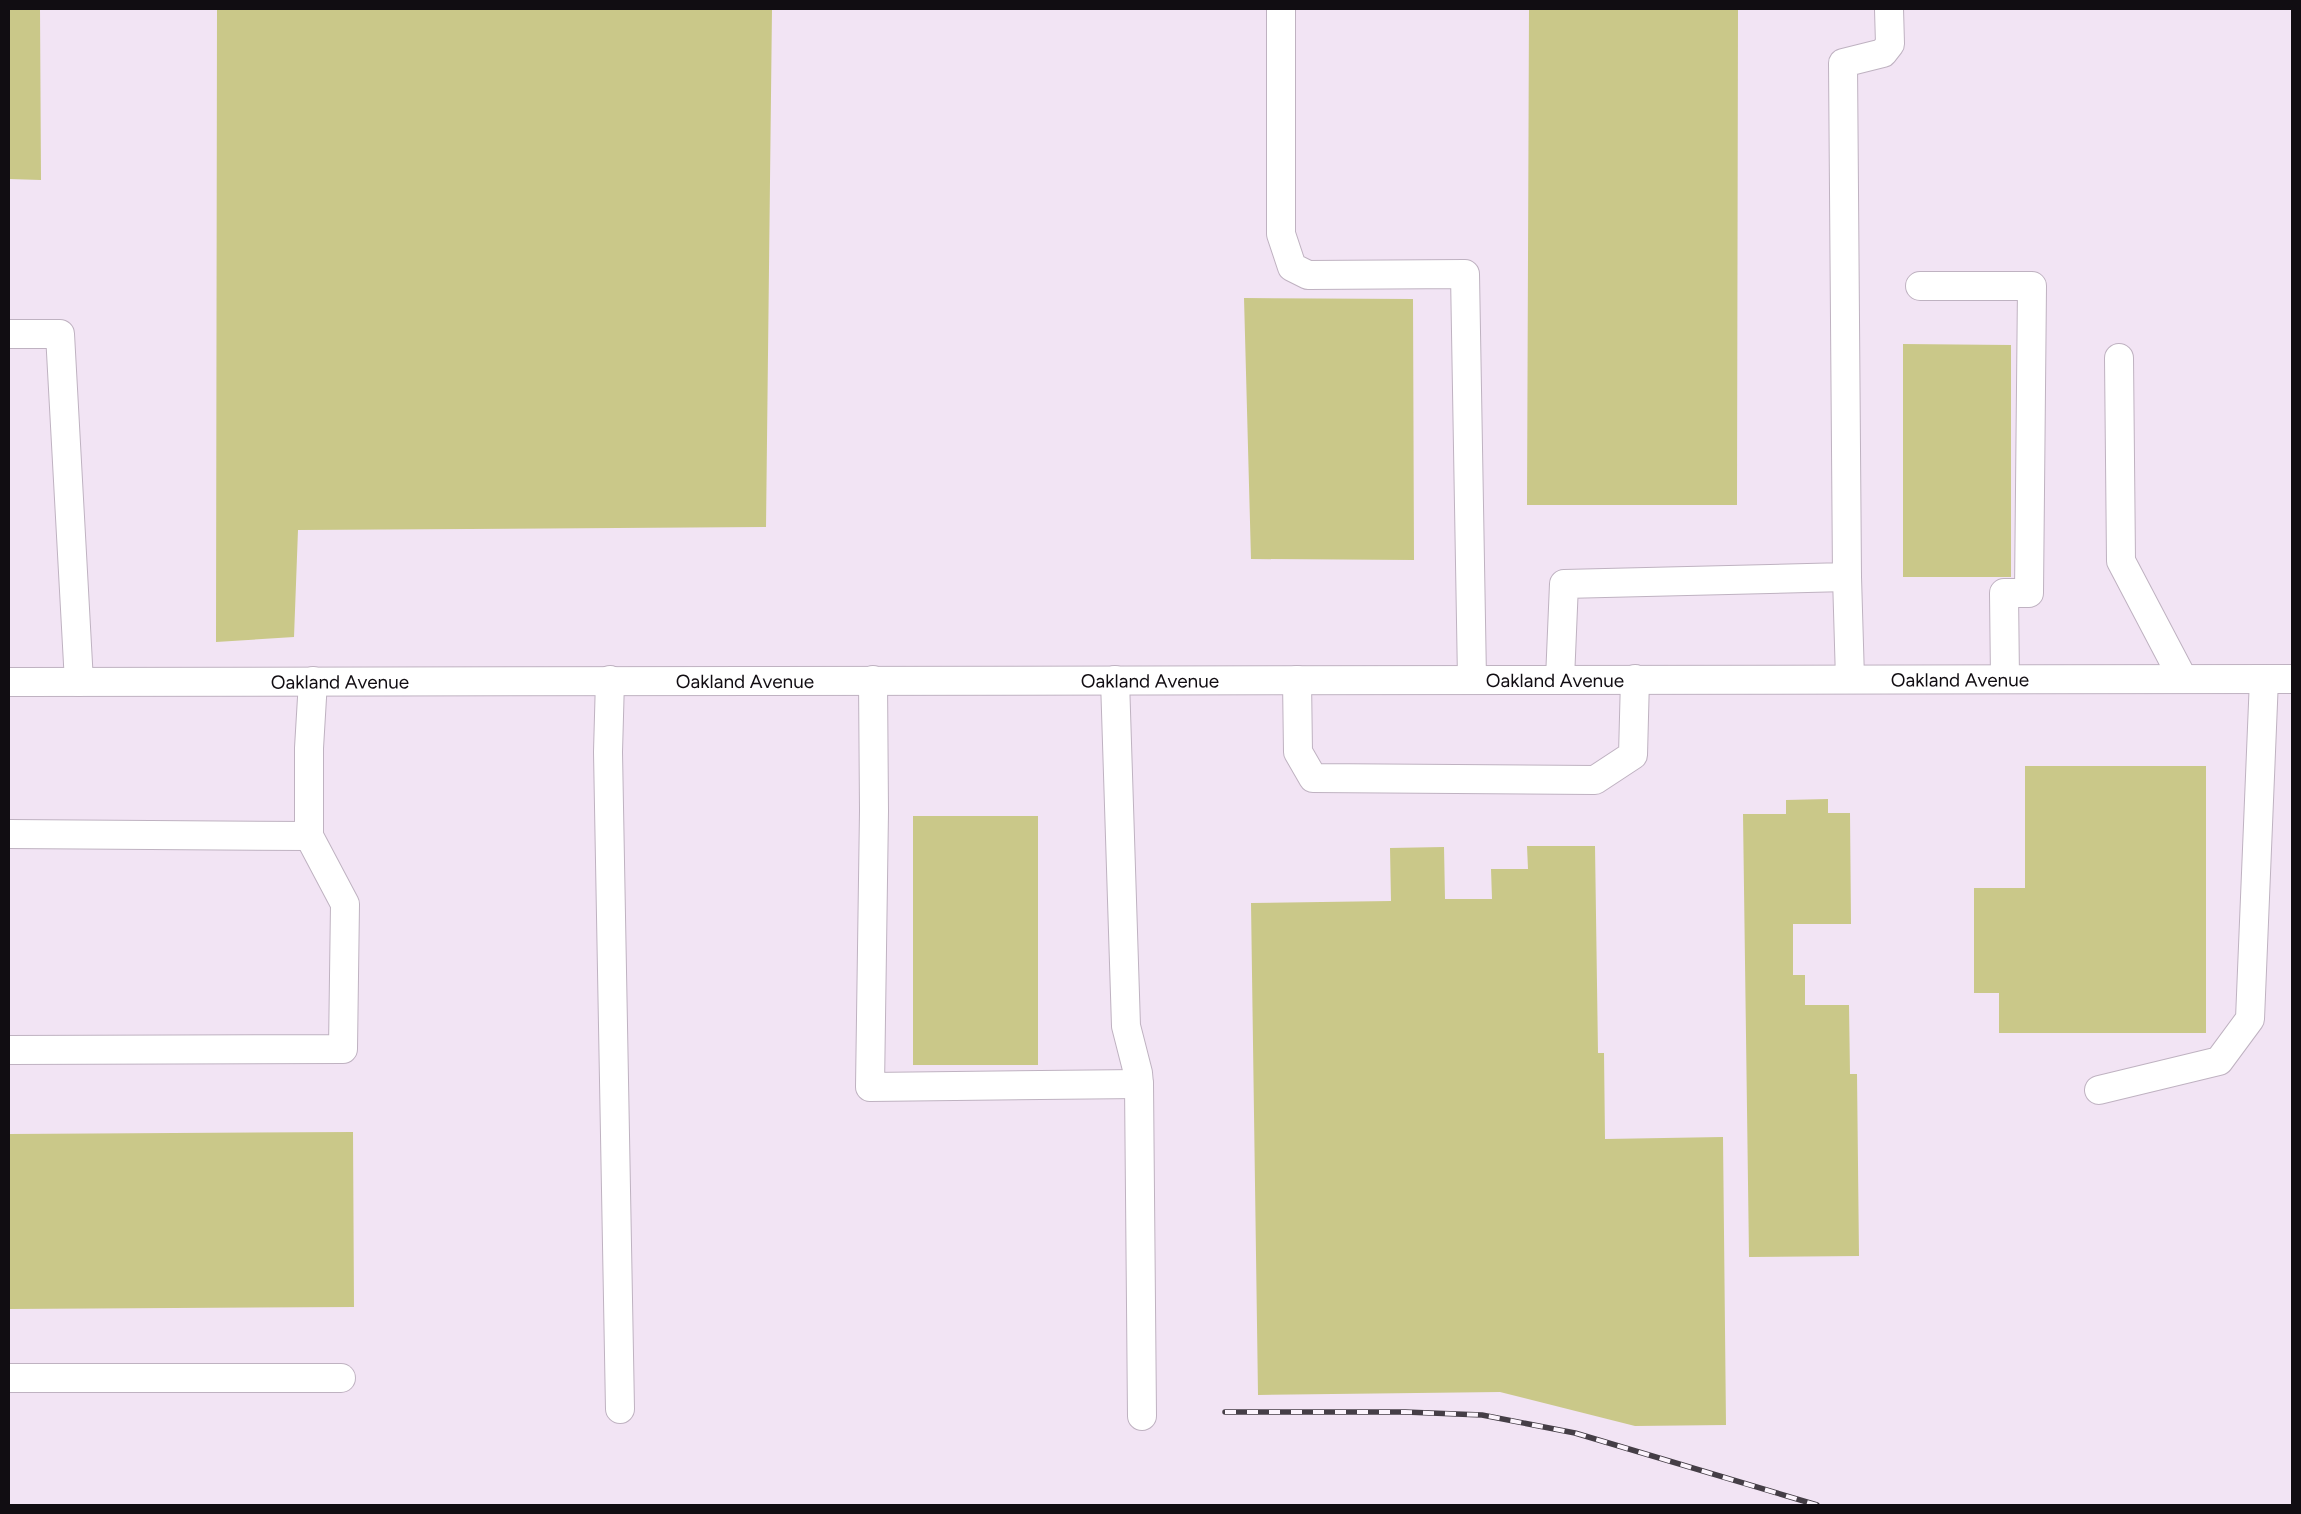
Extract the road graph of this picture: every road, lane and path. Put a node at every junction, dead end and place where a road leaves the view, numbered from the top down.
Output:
1 (1281, 9) edge
2 (1889, 9) edge
3 (1920, 286) dead end
4 (9, 334) edge
5 (2119, 358) dead end
6 (1847, 577) junction
7 (2292, 678) edge
8 (1472, 679) junction
9 (1560, 679) junction
10 (1635, 679) junction
11 (1850, 679) junction
12 (2005, 679) junction
13 (2183, 679) junction
14 (2264, 679) junction
15 (610, 680) junction
16 (873, 680) junction
17 (1115, 680) junction
18 (1297, 680) junction
19 (313, 681) junction
20 (9, 682) edge
21 (79, 682) junction
22 (9, 834) edge
23 (309, 836) junction
24 (9, 1050) edge
25 (1139, 1084) junction
26 (2099, 1090) dead end
27 (9, 1378) edge
28 (341, 1378) dead end
29 (620, 1409) dead end
30 (1142, 1416) dead end

1 - 8 street
2 - 6 street
3 - 12 street
4 - 21 street
5 - 13 street
6 - 9 street
6 - 11 street
7 - 14 street, Oakland Avenue
8 - 9 street, Oakland Avenue
8 - 18 street, Oakland Avenue
9 - 10 street, Oakland Avenue
10 - 11 street, Oakland Avenue
10 - 18 street
11 - 12 street, Oakland Avenue
12 - 13 street, Oakland Avenue
13 - 14 street, Oakland Avenue
14 - 26 street
15 - 16 street, Oakland Avenue
15 - 19 street, Oakland Avenue
15 - 29 street
16 - 17 street, Oakland Avenue
16 - 25 street
17 - 18 street, Oakland Avenue
17 - 25 street
19 - 21 street, Oakland Avenue
19 - 23 street
20 - 21 street, Oakland Avenue
22 - 23 street
23 - 24 street
25 - 30 street
27 - 28 street

